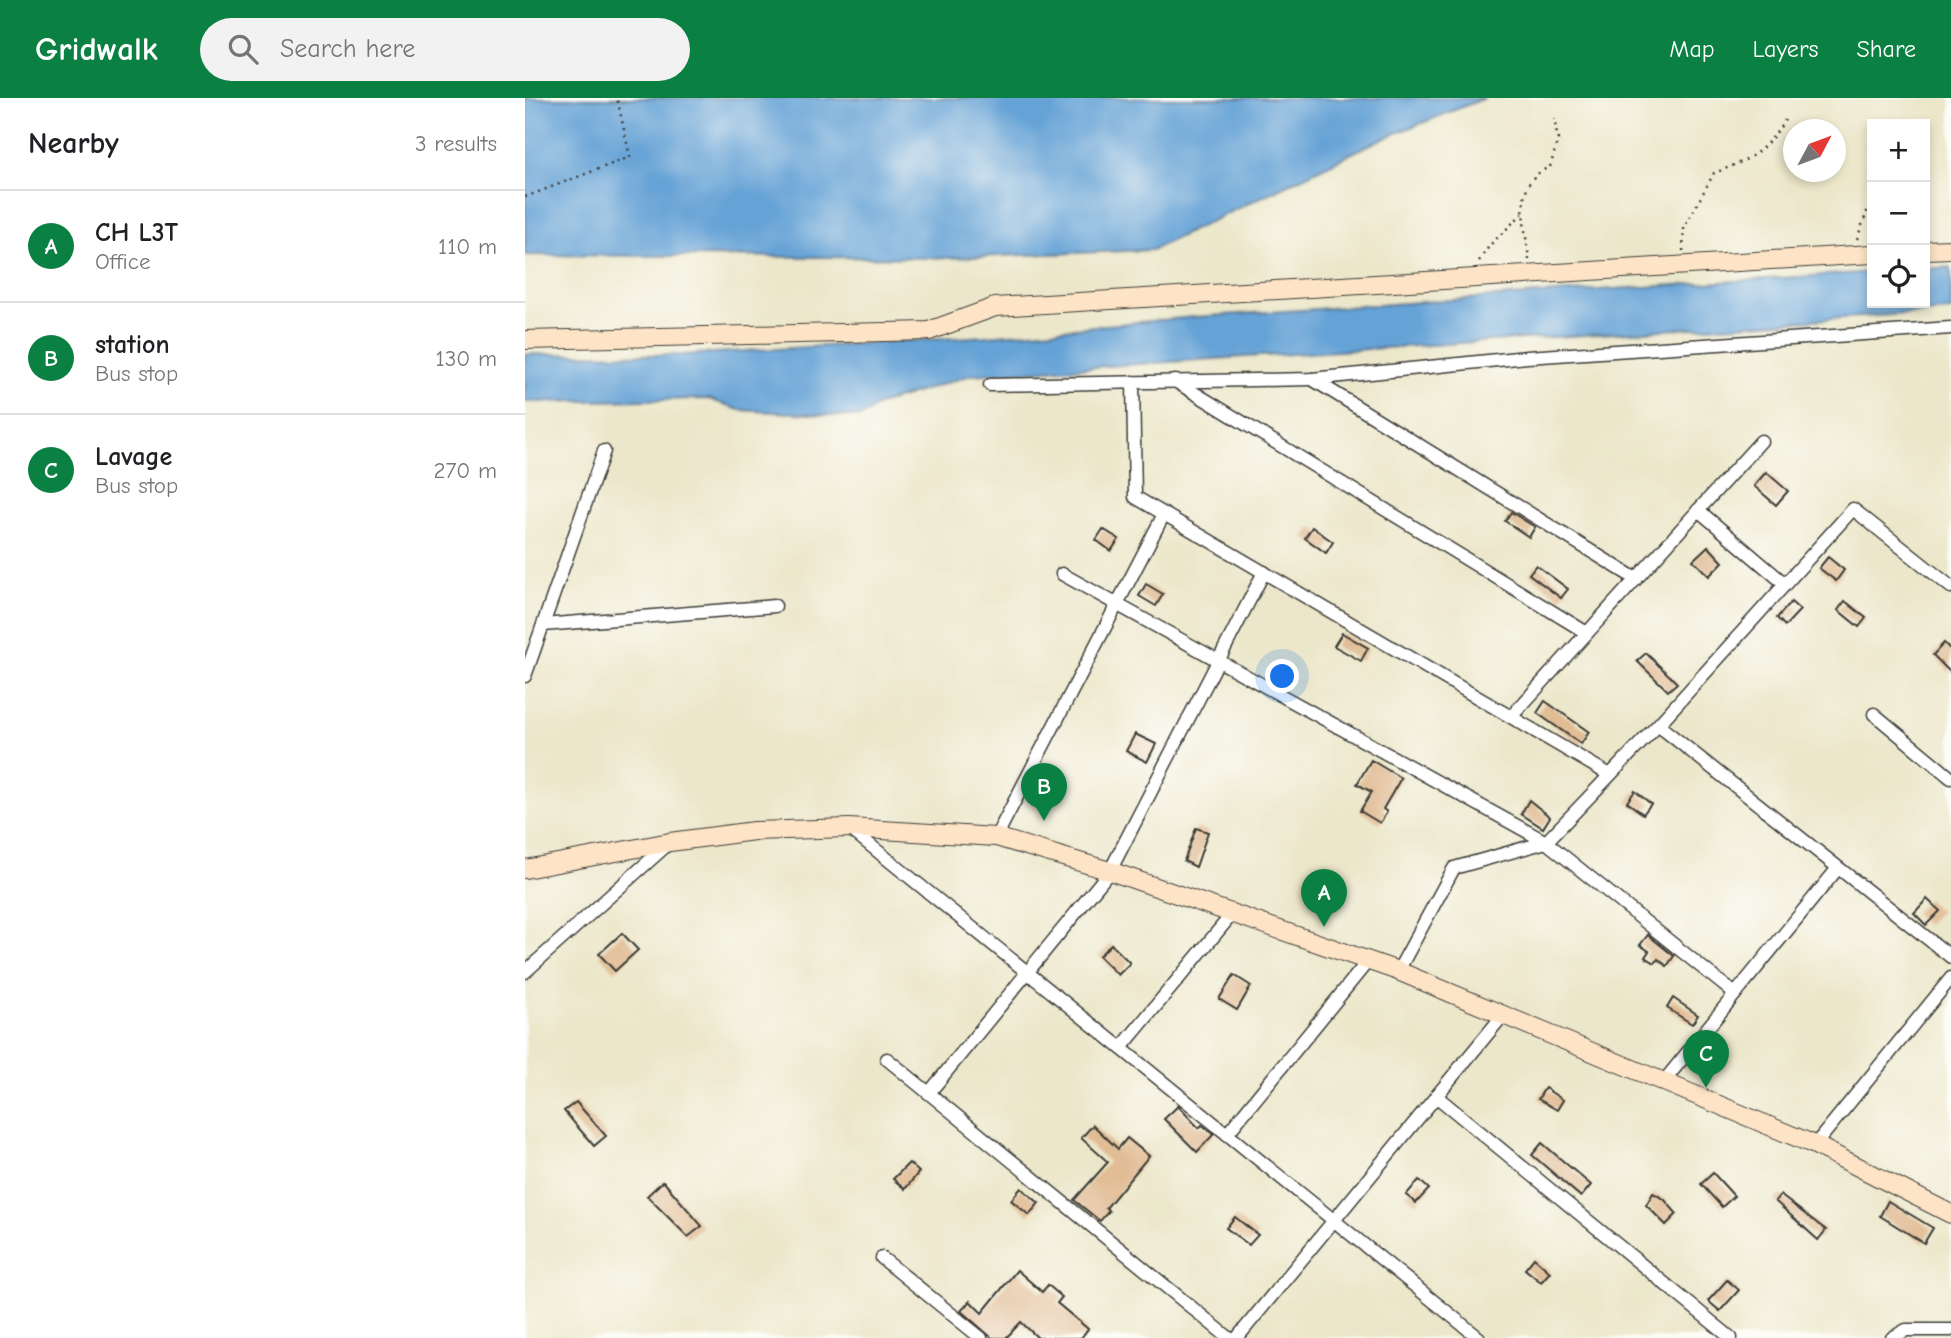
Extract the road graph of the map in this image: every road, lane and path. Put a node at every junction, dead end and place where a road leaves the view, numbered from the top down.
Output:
1 (617, 98) edge
2 (1554, 119) dead end
3 (1783, 124) edge
4 (525, 197) edge
5 (1524, 212) junction
6 (1867, 212) edge
7 (1951, 249) edge
8 (1930, 250) edge
9 (1867, 254) edge
10 (1851, 255) junction
11 (1682, 265) junction
12 (1531, 274) junction
13 (1468, 278) junction
14 (1951, 328) edge
15 (525, 340) edge
16 (1312, 379) junction
17 (1175, 381) junction
18 (1133, 382) junction
19 (990, 385) dead end
20 (1761, 441) dead end
21 (604, 451) dead end
22 (1699, 510) junction
23 (1164, 514) junction
24 (1264, 572) junction
25 (1062, 574) dead end
26 (1636, 579) junction
27 (1784, 584) junction
28 (1951, 587) edge
29 (1117, 604) junction
30 (775, 606) dead end
31 (543, 625) junction
32 (1587, 633) junction
33 (1219, 661) junction
34 (525, 676) edge
35 (1874, 714) dead end
36 (1511, 717) junction
37 (1658, 725) junction
38 (1610, 775) junction
39 (1951, 778) edge
40 (849, 828) junction
41 (996, 837) junction
42 (670, 842) junction
43 (1546, 842) junction
44 (1838, 868) junction
45 (525, 869) edge
46 (1110, 871) junction
47 (1233, 913) junction
48 (1951, 957) edge
49 (1368, 961) junction
50 (1398, 971) junction
51 (525, 972) edge
52 (1029, 973) junction
53 (1951, 978) edge
54 (1735, 994) junction
55 (1504, 1014) junction
56 (1121, 1048) junction
57 (887, 1059) dead end
58 (1665, 1080) junction
59 (929, 1093) junction
60 (1436, 1096) junction
61 (1227, 1134) junction
62 (1815, 1145) junction
63 (1951, 1214) edge
64 (1334, 1221) junction
65 (883, 1258) dead end
66 (1951, 1330) edge
67 (981, 1338) edge
68 (1229, 1338) edge
69 (1237, 1338) edge
70 (1479, 1338) edge
71 (1731, 1338) edge
72 (1892, 1338) edge

1 - 4 path
2 - 5 path
3 - 11 path
5 - 12 path
5 - 13 path
6 - 10 path
7 - 8 main road
9 - 10 main road
10 - 11 main road
11 - 12 main road
12 - 13 main road
13 - 15 main road
14 - 16 street
16 - 17 street
16 - 26 street
17 - 18 street
17 - 32 street
18 - 19 street
18 - 23 street
20 - 22 street
21 - 31 street
22 - 26 street
22 - 27 street
23 - 24 street
23 - 29 street
24 - 33 street
24 - 36 street
25 - 29 street
26 - 32 street
27 - 28 street
27 - 37 street
29 - 33 street
29 - 41 street
30 - 31 street
31 - 34 street
32 - 36 street
33 - 43 street
33 - 46 street
35 - 39 street
36 - 38 street
37 - 38 street
37 - 44 street
38 - 43 street
40 - 41 main road
40 - 42 main road
40 - 52 street
41 - 46 main road
42 - 45 main road
42 - 51 street
43 - 50 street
43 - 54 street
44 - 48 street
44 - 54 street
46 - 47 main road
46 - 52 street
47 - 49 main road
47 - 56 street
49 - 50 main road
49 - 61 street
50 - 55 main road
52 - 56 street
52 - 59 street
53 - 62 street
54 - 58 street
55 - 58 main road
55 - 60 street
56 - 61 street
57 - 59 street
58 - 62 main road
59 - 68 street
60 - 64 street
60 - 71 street
61 - 64 street
62 - 63 main road
64 - 69 street
64 - 70 street
65 - 67 street
66 - 72 street

